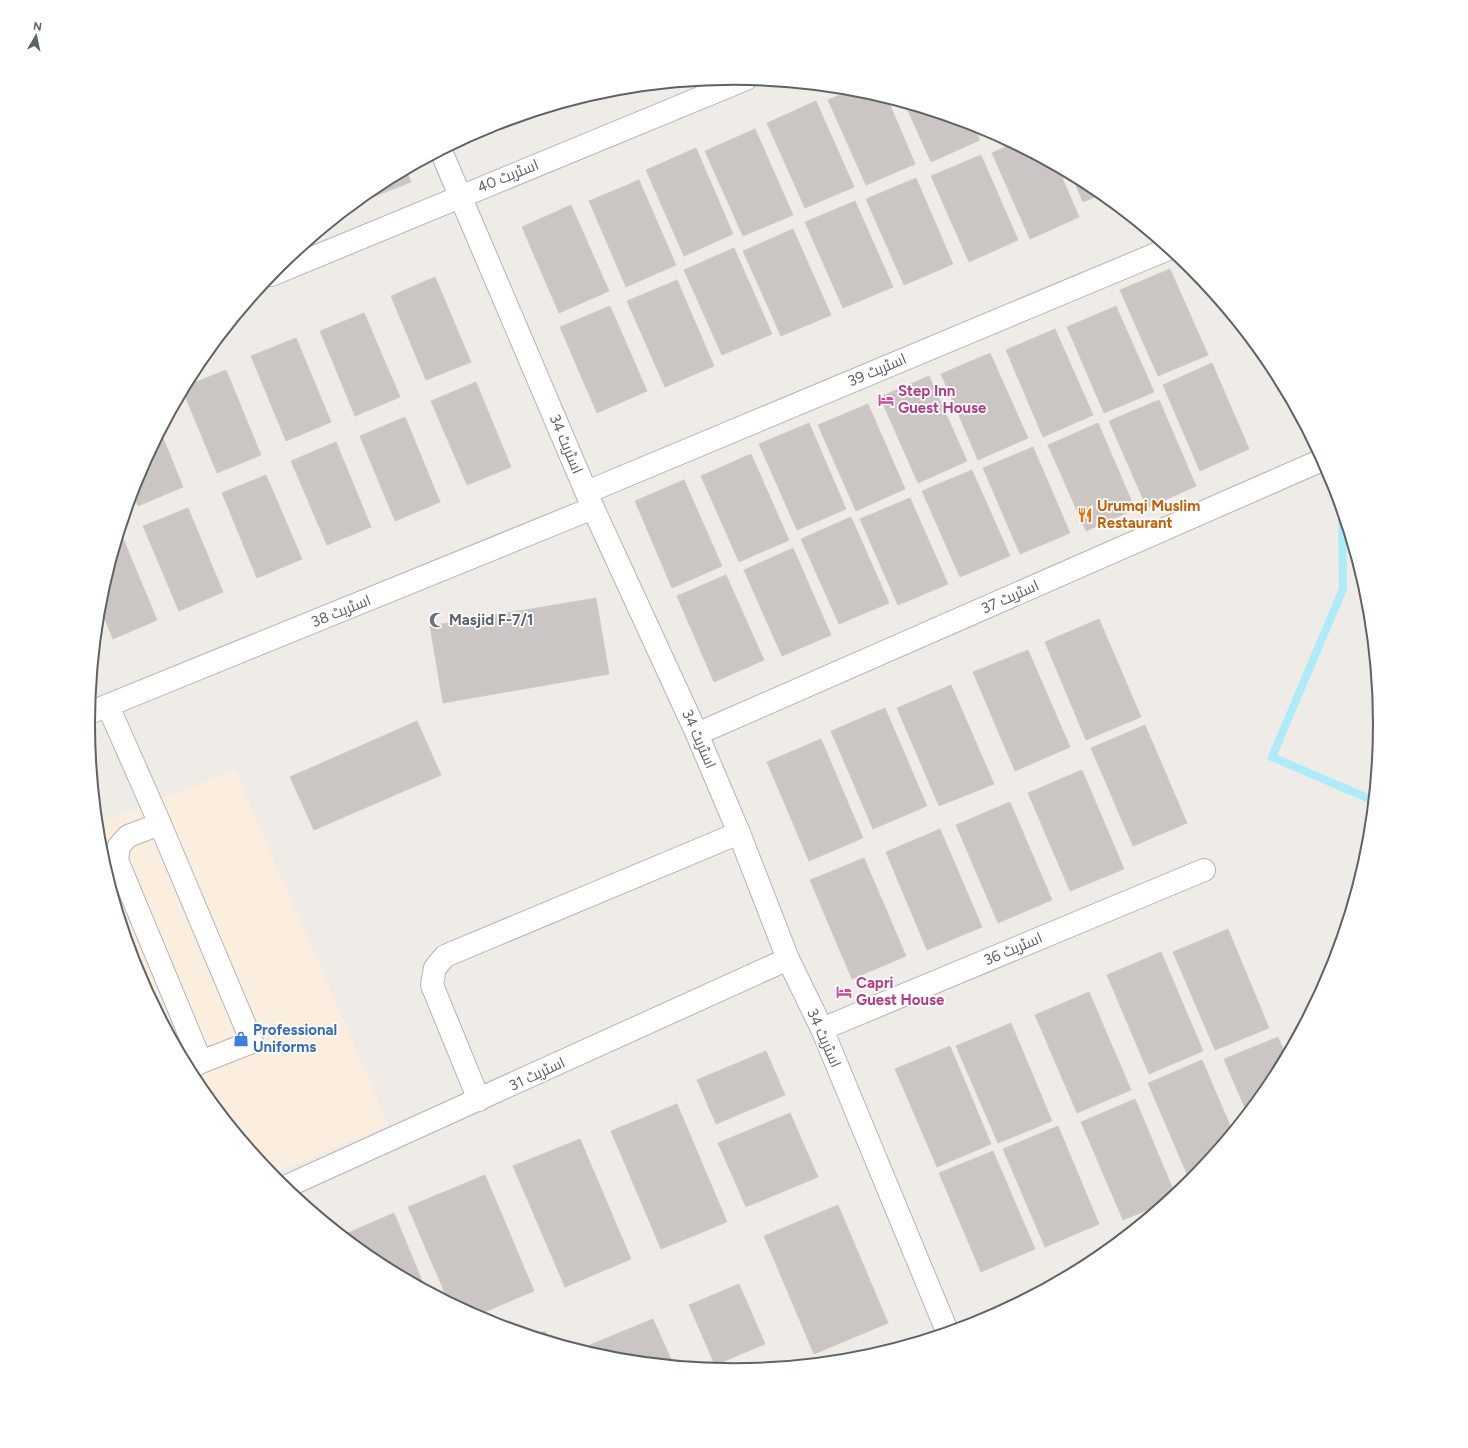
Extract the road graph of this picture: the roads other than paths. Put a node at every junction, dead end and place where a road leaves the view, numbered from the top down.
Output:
1 (731, 85) edge
2 (443, 156) edge
3 (460, 196) junction
4 (1163, 251) edge
5 (287, 267) edge
6 (1317, 462) edge
7 (590, 500) junction
8 (99, 710) edge
9 (697, 734) junction
10 (160, 824) junction
11 (739, 833) junction
12 (1204, 870) dead end
13 (788, 958) junction
14 (822, 1029) junction
15 (195, 1065) edge
16 (479, 1100) junction
17 (291, 1184) edge
18 (945, 1327) edge

1 - 3 street, اسٹریٹ 40
2 - 3 street, اسٹریٹ 34
3 - 5 street, اسٹریٹ 40
3 - 7 street, اسٹریٹ 34
4 - 7 street, اسٹریٹ 39
6 - 9 street, اسٹریٹ 37
7 - 8 street, اسٹریٹ 38
7 - 9 street, اسٹریٹ 34
8 - 10 street
9 - 11 street, اسٹریٹ 34
10 - 15 street
10 - 15 street
11 - 13 street, اسٹریٹ 34
11 - 16 street
12 - 14 street, اسٹریٹ 36
13 - 14 street, اسٹریٹ 34
13 - 16 street, اسٹریٹ 31
14 - 18 street, اسٹریٹ 34
16 - 17 street, اسٹریٹ 31

